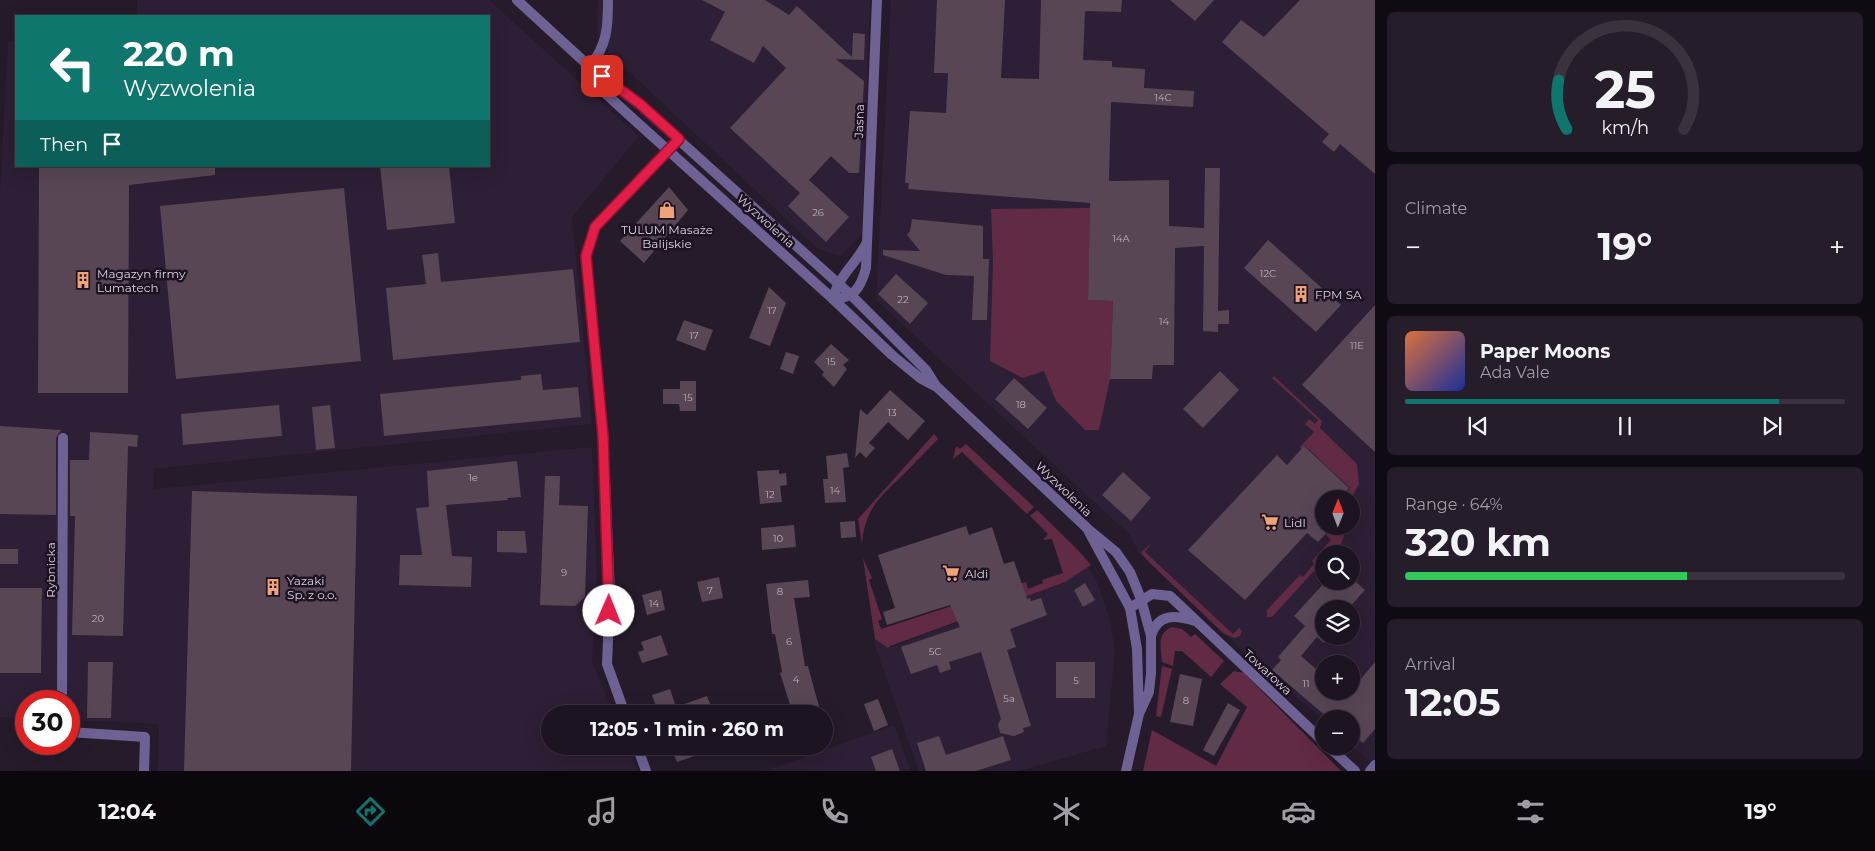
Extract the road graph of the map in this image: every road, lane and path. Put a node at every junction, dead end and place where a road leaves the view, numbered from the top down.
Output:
1 (517, 0) edge
2 (608, 0) edge
3 (877, 0) edge
4 (590, 67) junction
5 (679, 139) junction
6 (668, 150) junction
7 (866, 244) junction
8 (837, 283) junction
9 (852, 296) junction
10 (833, 298) junction
11 (936, 386) junction
12 (63, 438) dead end
13 (1088, 529) junction
14 (1141, 599) junction
15 (1130, 608) junction
16 (1195, 621) junction
17 (1151, 636) junction
18 (62, 690) edge
19 (622, 705) edge
20 (1139, 714) junction
21 (80, 733) edge
22 (1315, 733) edge
23 (640, 755) edge
24 (1338, 755) edge
25 (1375, 765) edge
26 (144, 771) edge
27 (646, 771) edge
28 (1126, 771) edge
29 (1355, 771) edge
30 (1370, 771) edge

1 - 4 street, Wyzwolenia
2 - 4 street
3 - 7 street, Jasna
4 - 5 street, Wyzwolenia
4 - 6 street, Wyzwolenia
5 - 6 street
5 - 8 street, Wyzwolenia
6 - 10 street, Wyzwolenia
6 - 19 street
7 - 8 street, Jasna
7 - 9 street, Jasna
8 - 9 street, Wyzwolenia
8 - 10 street, Jasna
9 - 10 street
9 - 11 street, Wyzwolenia
10 - 11 street, Wyzwolenia
11 - 13 street, Wyzwolenia
12 - 18 street, Rybnicka
13 - 14 street, Wyzwolenia
13 - 15 street, Wyzwolenia
14 - 15 street
14 - 16 street, Towarowa
14 - 17 street, Wyzwolenia
15 - 20 street, Wyzwolenia
16 - 17 street
16 - 22 street, Towarowa
17 - 20 street, Wyzwolenia
20 - 28 street, Wyzwolenia
21 - 26 street
23 - 27 street
24 - 29 street
25 - 30 street

